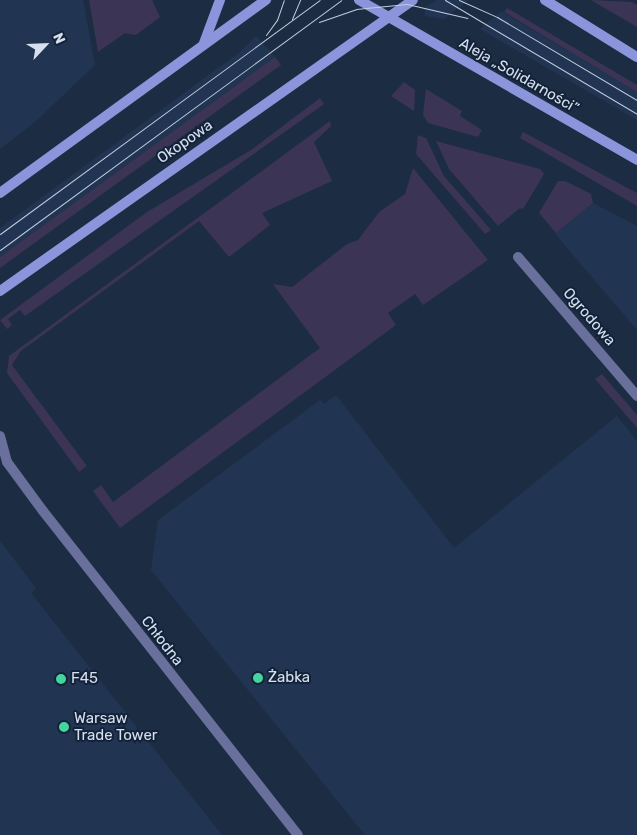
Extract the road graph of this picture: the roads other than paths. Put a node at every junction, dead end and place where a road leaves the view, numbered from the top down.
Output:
1 (220, 0) edge
2 (266, 0) edge
3 (359, 0) edge
4 (413, 0) edge
5 (545, 0) edge
6 (388, 17) junction
7 (204, 43) junction
8 (637, 56) edge
9 (637, 160) edge
10 (0, 193) edge
11 (518, 257) dead end
12 (0, 291) edge
13 (637, 396) edge
14 (0, 436) edge
15 (4, 461) edge
16 (298, 835) edge

1 - 7 main road
2 - 7 main road
3 - 6 main road, Aleja „Solidarności”
4 - 6 main road, Okopowa
5 - 8 main road
6 - 9 main road, Aleja „Solidarności”
6 - 12 main road, Okopowa
7 - 10 main road
11 - 13 street, Ogrodowa
14 - 15 street, Chłodna
15 - 16 street, Chłodna

